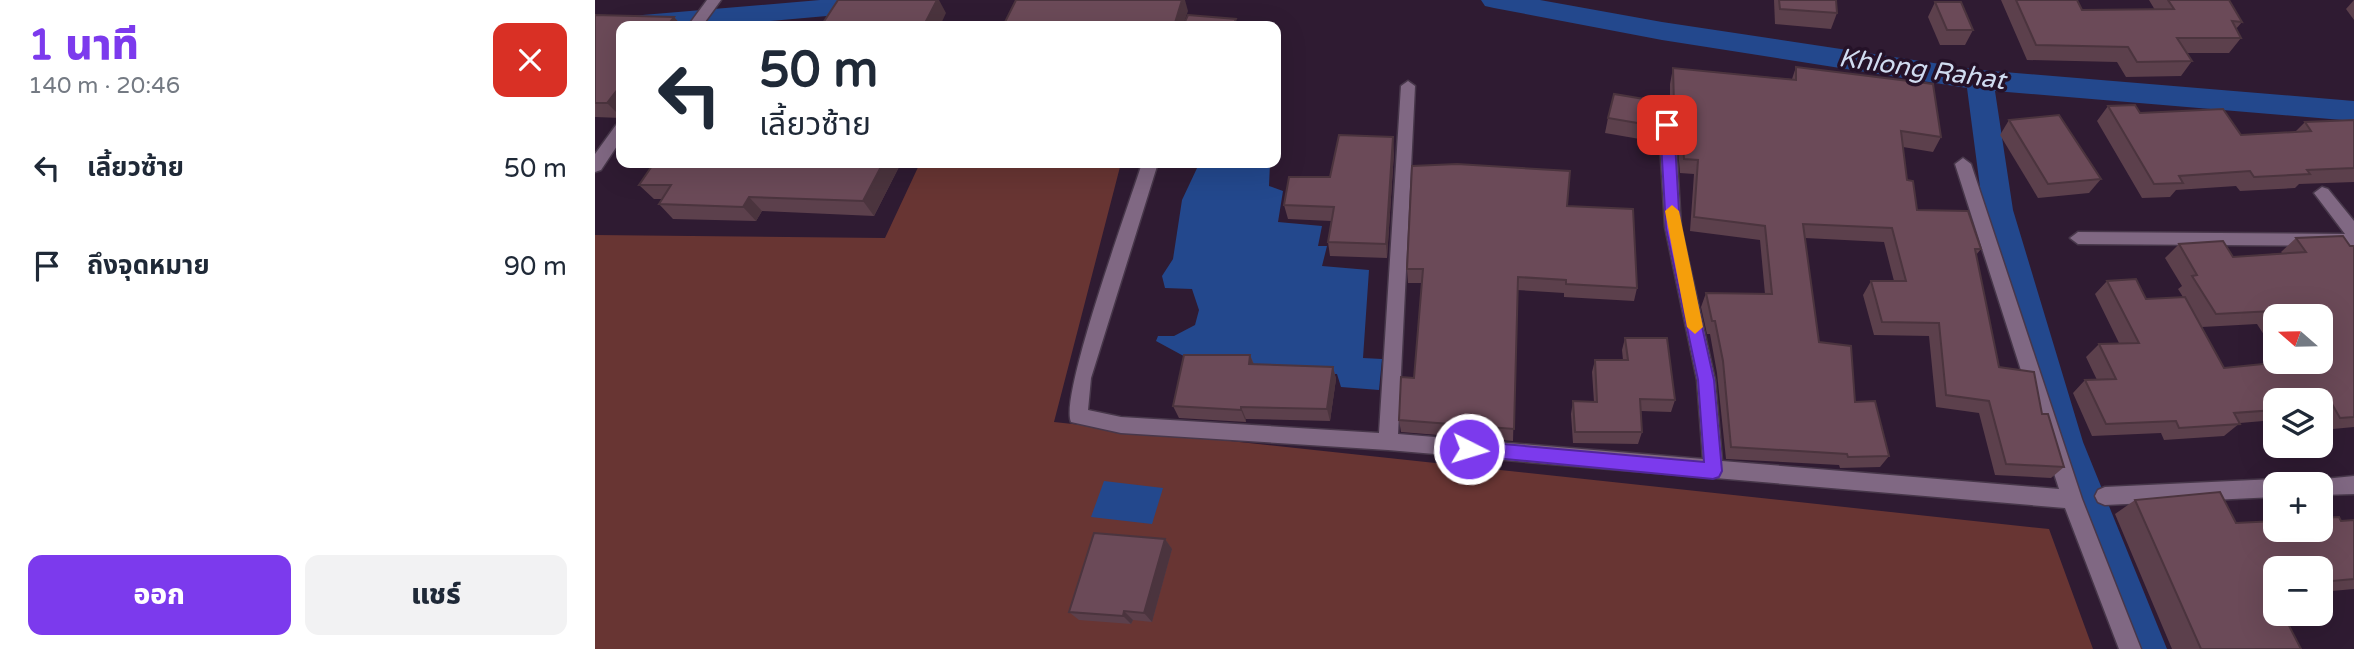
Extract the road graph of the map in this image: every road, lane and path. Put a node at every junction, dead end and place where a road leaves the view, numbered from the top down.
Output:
1 (713, 0) edge
2 (698, 21) edge
3 (1408, 86) dead end
4 (1667, 125) dead end
5 (616, 136) edge
6 (1963, 164) dead end
7 (595, 166) edge
8 (1148, 168) edge
9 (2322, 193) dead end
10 (2354, 233) edge
11 (2078, 239) dead end
12 (2354, 240) edge
13 (1388, 442) junction
14 (1713, 471) junction
15 (2354, 485) edge
16 (2333, 486) edge
17 (2263, 489) edge
18 (2105, 496) dead end
19 (2073, 499) junction
20 (2130, 649) edge

1 - 2 street
3 - 13 street
4 - 14 street
5 - 7 street
6 - 19 street
8 - 13 street
9 - 10 street
11 - 12 street
13 - 14 street
14 - 19 street
15 - 16 street
17 - 18 street
19 - 20 street

